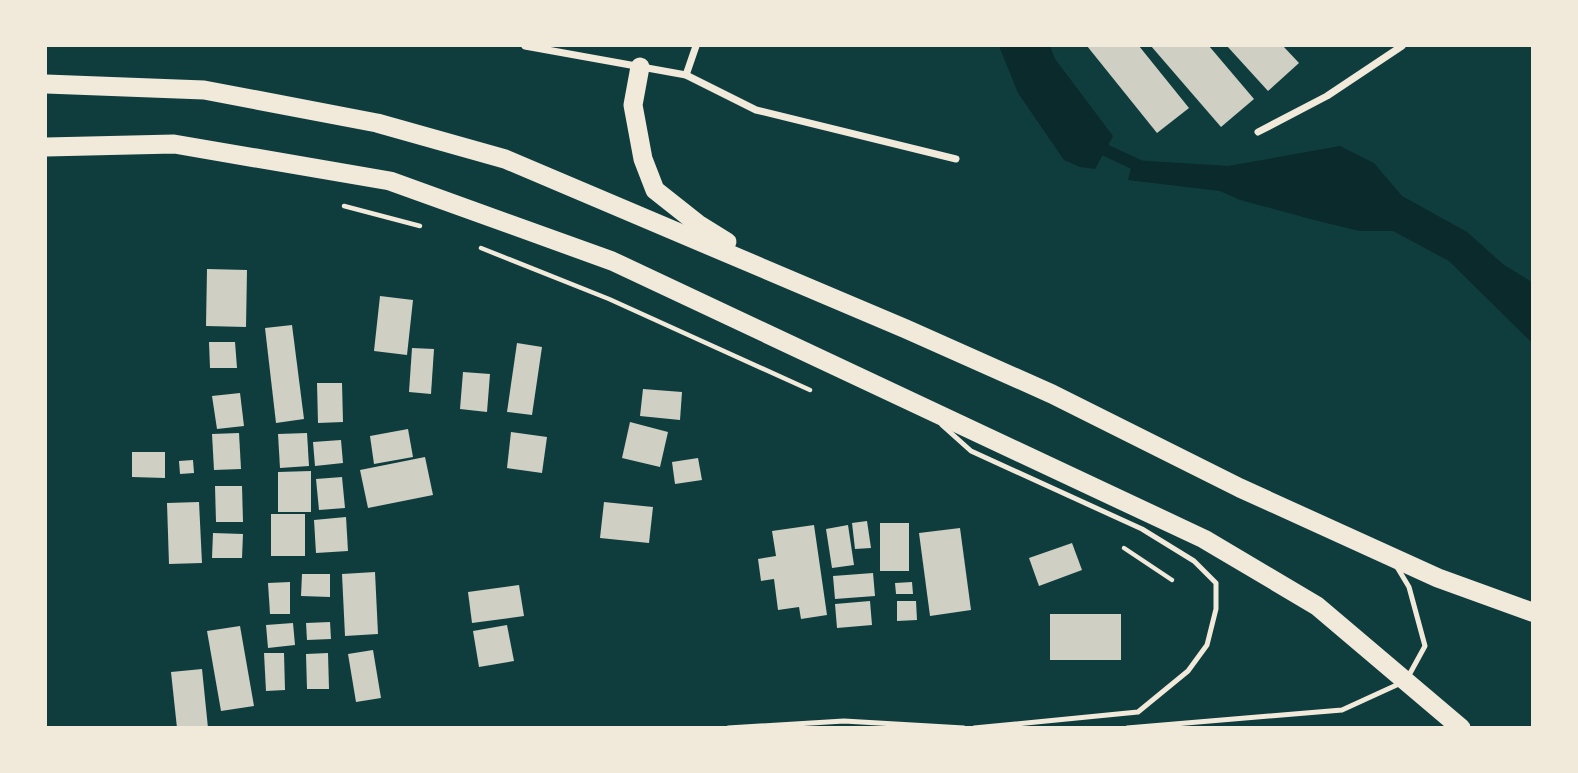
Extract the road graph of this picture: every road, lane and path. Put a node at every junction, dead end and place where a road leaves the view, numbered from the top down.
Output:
1 (525, 46) edge
2 (696, 46) edge
3 (1402, 46) edge
4 (640, 66) junction
5 (686, 75) junction
6 (46, 84) edge
7 (1258, 132) dead end
8 (46, 147) edge
9 (956, 159) dead end
10 (331, 202) dead end
11 (421, 226) dead end
12 (472, 244) dead end
13 (785, 277) junction
14 (822, 395) dead end
15 (917, 403) junction
16 (1122, 547) dead end
17 (1391, 556) junction
18 (1172, 580) dead end
19 (1532, 612) edge
20 (1406, 681) junction
21 (728, 727) edge
22 (964, 727) edge
23 (974, 727) edge
24 (1128, 727) edge
25 (1461, 727) edge

1 - 4 street
2 - 5 street
3 - 7 street
4 - 5 street
4 - 13 highway
5 - 9 street
6 - 13 highway
8 - 15 highway
10 - 11 path
12 - 14 path
13 - 17 highway
15 - 20 highway
15 - 23 lane
16 - 18 path
17 - 19 highway
17 - 20 lane
20 - 24 lane
20 - 25 highway
21 - 22 lane

